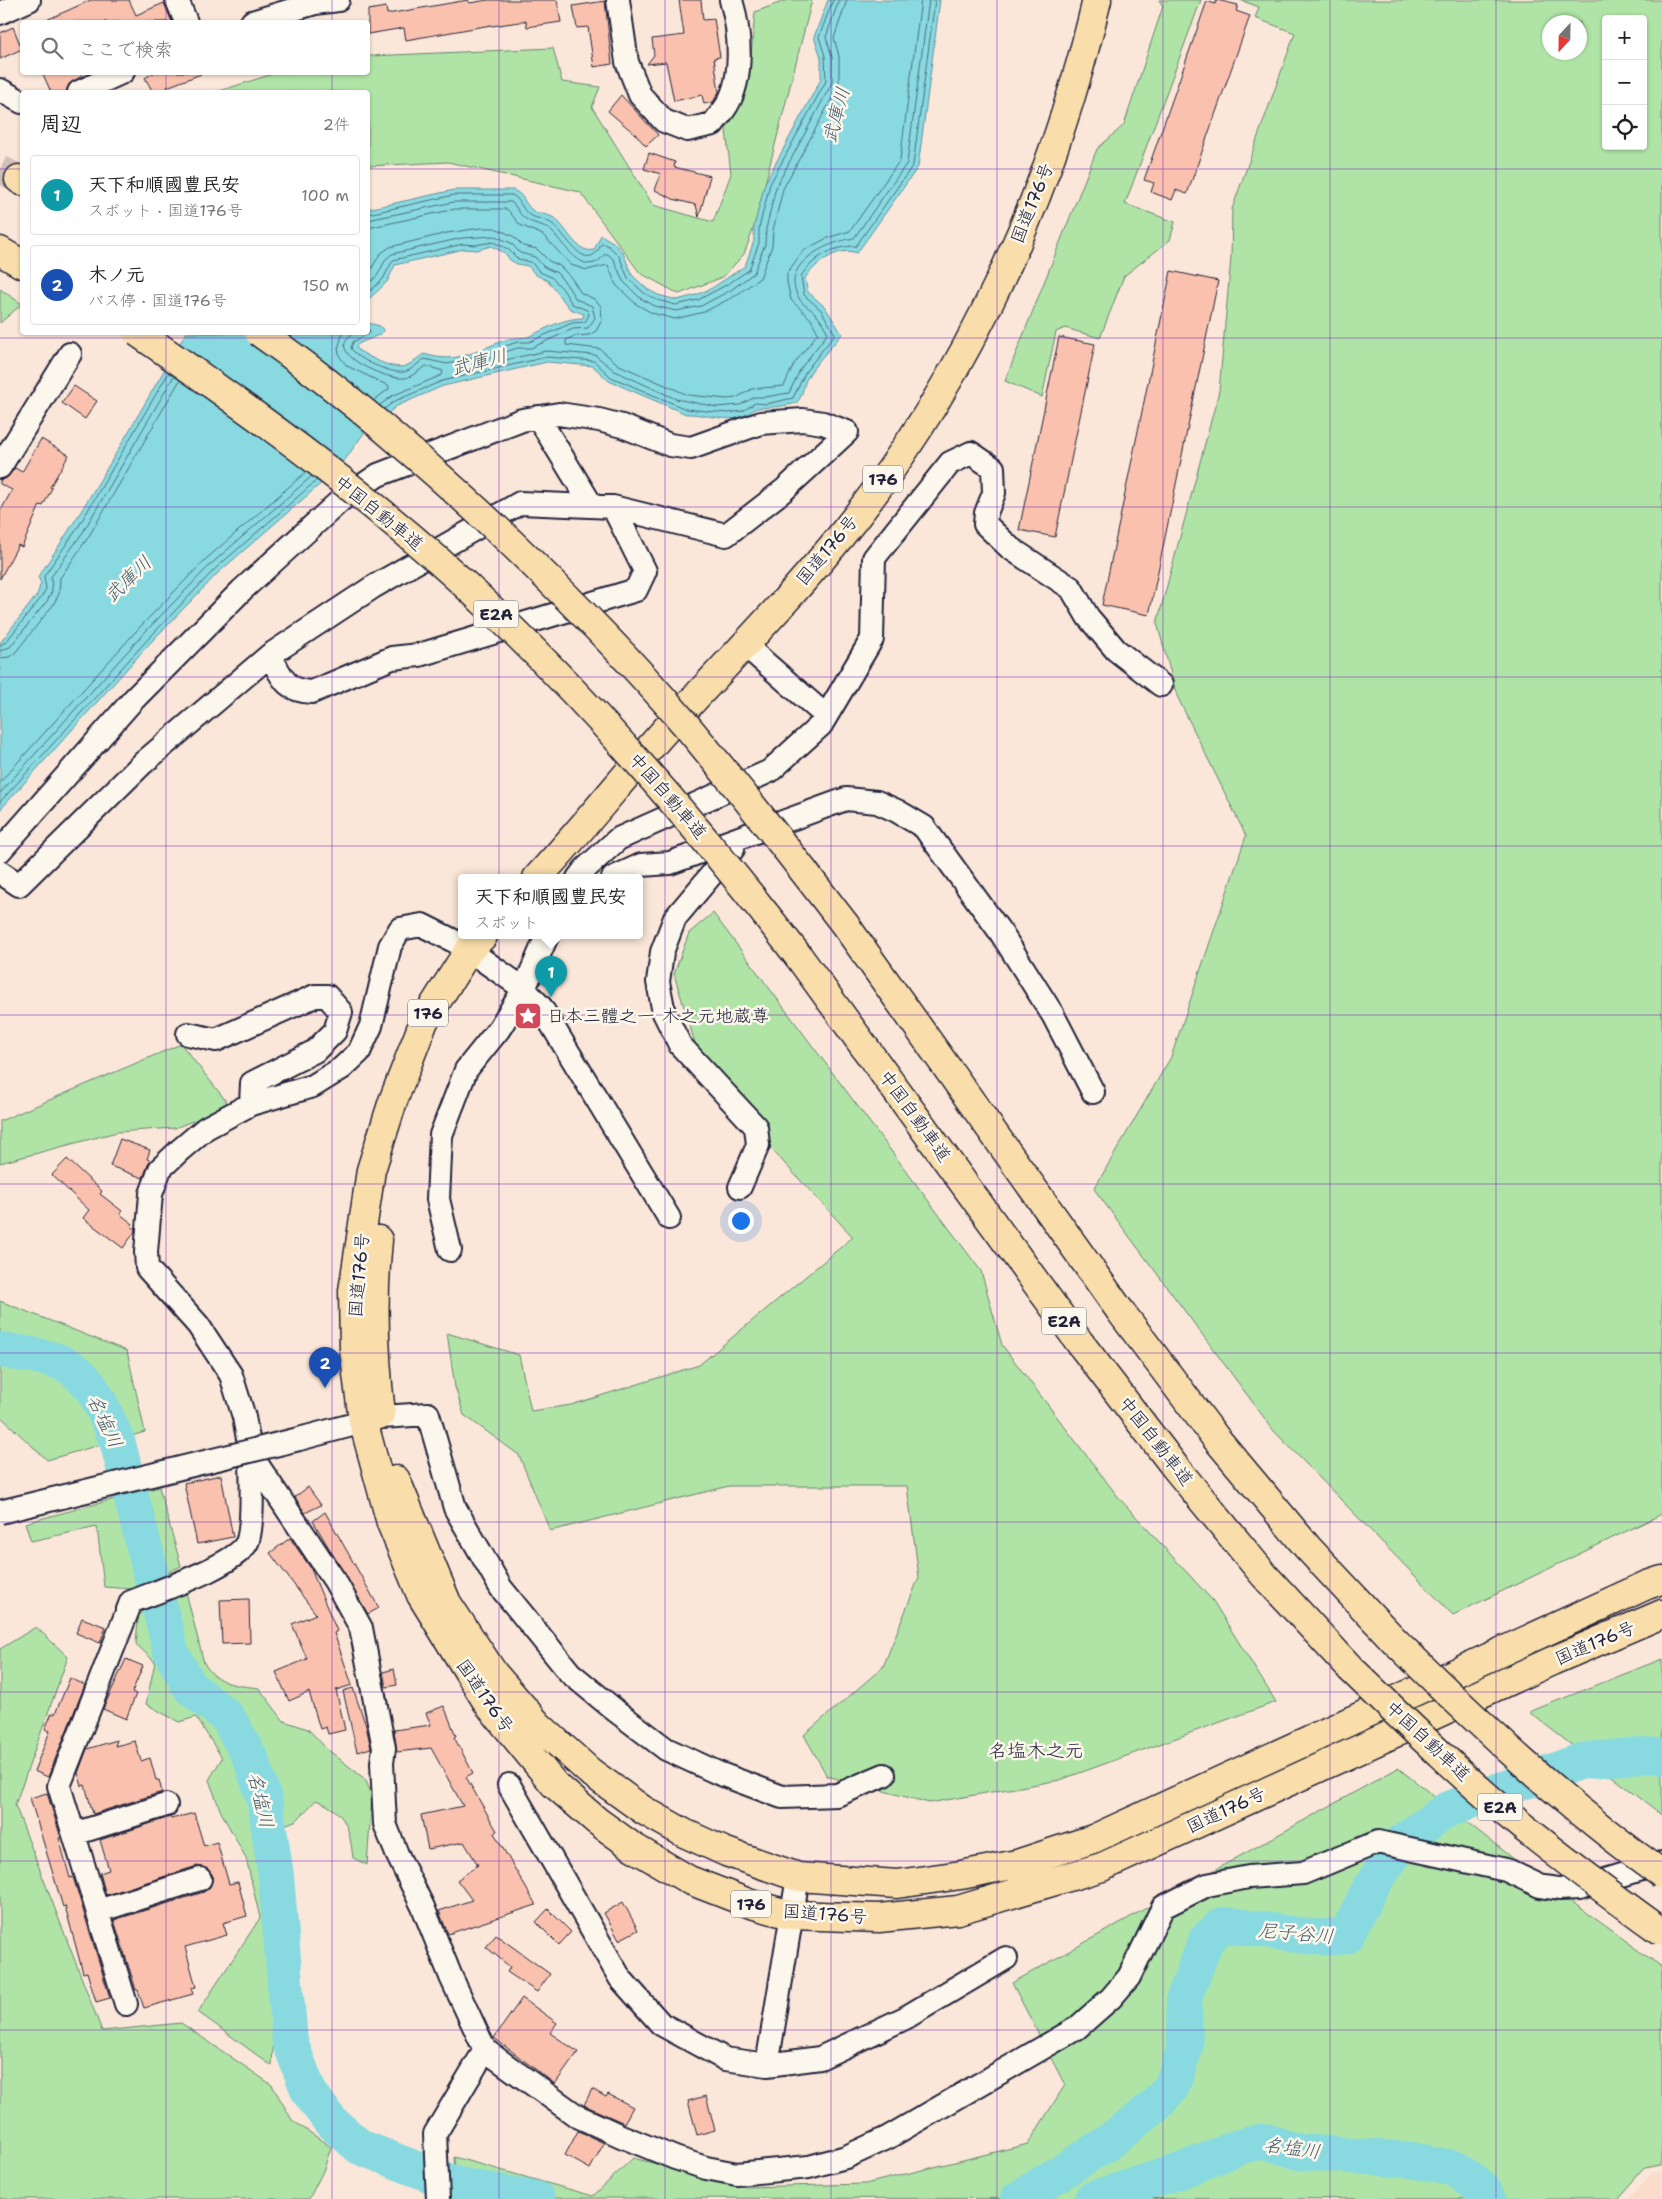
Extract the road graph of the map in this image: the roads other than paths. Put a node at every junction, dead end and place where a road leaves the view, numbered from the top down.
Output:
1 (29, 0) edge
2 (177, 0) edge
3 (338, 0) edge
4 (618, 0) edge
5 (731, 0) edge
6 (1097, 0) edge
7 (0, 13) edge
8 (185, 20) edge
9 (259, 20) edge
10 (116, 75) edge
11 (0, 90) edge
12 (83, 90) edge
13 (20, 101) edge
14 (0, 251) edge
15 (20, 263) edge
16 (141, 335) edge
17 (263, 335) edge
18 (70, 354) dead end
19 (538, 417) junction
20 (0, 466) edge
21 (603, 507) junction
22 (746, 646) junction
23 (270, 655) junction
24 (1160, 685) dead end
25 (826, 716) junction
26 (744, 836) junction
27 (0, 851) edge
28 (0, 872) edge
29 (541, 874) edge
30 (581, 874) edge
31 (622, 874) edge
32 (458, 937) edge
33 (464, 939) edge
34 (546, 939) edge
35 (476, 943) edge
36 (524, 988) junction
37 (188, 1034) dead end
38 (1093, 1092) dead end
39 (251, 1104) junction
40 (740, 1187) dead end
41 (669, 1218) dead end
42 (450, 1250) dead end
43 (372, 1419) junction
44 (251, 1455) junction
45 (0, 1512) edge
46 (1662, 1580) edge
47 (1662, 1614) edge
48 (884, 1775) dead end
49 (509, 1785) dead end
50 (166, 1805) dead end
51 (74, 1834) junction
52 (1662, 1863) edge
53 (1662, 1874) edge
54 (798, 1877) junction
55 (200, 1879) dead end
56 (98, 1911) junction
57 (791, 1915) junction
58 (1662, 1932) edge
59 (1006, 1958) dead end
60 (126, 2004) dead end
61 (485, 2050) junction
62 (767, 2065) junction
63 (438, 2199) edge

1 - 7 street
2 - 8 street
3 - 9 street
4 - 5 street
6 - 22 highway, 国道176号 / 176
10 - 12 street
11 - 13 street
14 - 15 highway
16 - 58 highway, 中国自動車道 / E2A, bridge
17 - 53 highway, E2A, bridge
18 - 20 street
19 - 21 street
19 - 21 street
19 - 27 street
21 - 23 street
21 - 23 street
22 - 25 street
22 - 29 highway, 国道176号 / 176
23 - 28 street
24 - 25 street
25 - 30 street
26 - 31 street
26 - 38 street
26 - 40 street
32 - 39 street
33 - 35 street
34 - 36 street
35 - 36 street
35 - 43 highway, 国道176号 / 176
36 - 41 street
36 - 42 street
37 - 39 street
39 - 44 street
43 - 45 street, bridge
43 - 48 street
43 - 54 highway, 国道176号 / 176
43 - 57 highway, 国道176号 / 176
44 - 51 street
44 - 61 street
46 - 54 highway, 国道176号 / 176
47 - 57 highway, 国道176号 / 176
49 - 62 street
50 - 51 street
51 - 56 street
52 - 61 street
54 - 57 street
55 - 56 street
56 - 60 street
57 - 62 street
59 - 62 street
61 - 63 street

